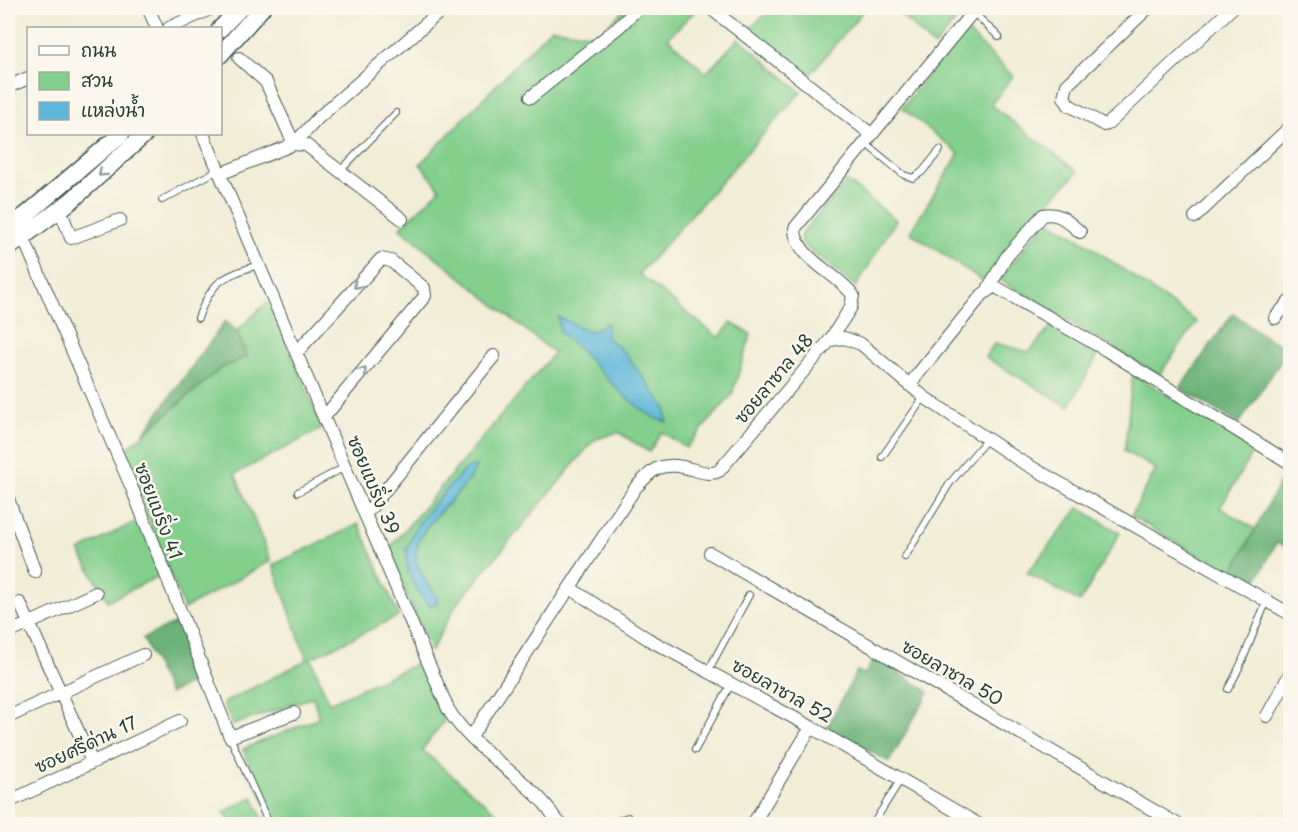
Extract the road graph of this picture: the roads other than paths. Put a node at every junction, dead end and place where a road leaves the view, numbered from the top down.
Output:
1 (148, 8) edge
2 (212, 8) edge
3 (240, 8) edge
4 (262, 8) edge
5 (444, 8) edge
6 (638, 8) edge
7 (710, 8) edge
8 (1148, 8) edge
9 (1232, 8) edge
10 (974, 10) edge
11 (154, 27) edge
12 (171, 27) edge
13 (222, 27) edge
14 (999, 37) dead end
15 (222, 54) edge
16 (239, 58) dead end
17 (27, 78) edge
18 (8, 87) edge
19 (531, 97) dead end
20 (396, 114) dead end
21 (1290, 127) edge
22 (120, 135) edge
23 (144, 135) edge
24 (203, 135) edge
25 (868, 138) junction
26 (294, 144) junction
27 (940, 150) dead end
28 (340, 170) junction
29 (219, 172) junction
30 (162, 200) dead end
31 (60, 209) junction
32 (1195, 217) dead end
33 (402, 219) dead end
34 (120, 220) dead end
35 (8, 228) edge
36 (1080, 232) dead end
37 (23, 237) junction
38 (8, 248) edge
39 (259, 264) junction
40 (989, 287) junction
41 (1290, 301) edge
42 (198, 318) dead end
43 (1275, 318) dead end
44 (830, 340) junction
45 (297, 352) junction
46 (494, 356) dead end
47 (909, 385) junction
48 (924, 397) junction
49 (325, 416) junction
50 (987, 439) junction
51 (882, 457) dead end
52 (1290, 463) edge
53 (345, 467) junction
54 (298, 492) dead end
55 (8, 499) edge
56 (365, 515) junction
57 (710, 553) dead end
58 (905, 557) dead end
59 (35, 572) dead end
60 (570, 588) junction
61 (96, 593) dead end
62 (749, 595) dead end
63 (1267, 601) junction
64 (20, 603) dead end
65 (1290, 614) edge
66 (27, 624) junction
67 (8, 633) edge
68 (143, 655) dead end
69 (708, 671) junction
70 (1290, 674) edge
71 (731, 683) junction
72 (1228, 689) dead end
73 (60, 693) junction
74 (294, 713) dead end
75 (1267, 716) dead end
76 (8, 717) edge
77 (180, 721) dead end
78 (811, 727) junction
79 (230, 737) junction
80 (471, 737) junction
81 (695, 750) dead end
82 (92, 762) junction
83 (901, 778) junction
84 (8, 802) edge
85 (628, 817) dead end
86 (556, 823) edge
87 (269, 825) edge
88 (608, 825) edge
89 (753, 825) edge
90 (873, 825) edge
91 (978, 825) edge
92 (1177, 825) edge

1 - 11 street
2 - 12 street
3 - 13 main road
4 - 15 main road
5 - 26 street
6 - 19 street
7 - 25 street
8 - 9 street
10 - 14 lane
10 - 25 street
16 - 26 street
17 - 18 street
20 - 28 lane
21 - 32 street
22 - 35 main road
23 -> 31 main road
24 - 29 street, ซอยแบริ่ง 39
25 - 27 lane
25 - 44 street
26 - 28 street
26 - 29 street
28 - 33 street
29 - 30 lane
29 - 39 street, ซอยแบริ่ง 39
31 - 34 street
31 - 37 main road
36 - 40 street
37 - 38 main road
37 - 79 street, ซอยแบริ่ง 41
39 - 42 lane
39 - 45 street, ซอยแบริ่ง 39
40 - 47 street
40 - 52 street
41 - 43 street
44 - 47 street, ซอยลาซาล 48
44 - 60 street, ซอยลาซาล 48
45 - 49 street, ซอยแบริ่ง 39
49 -> 45 street
46 - 56 street
47 - 48 street, ซอยลาซาล 48
48 - 50 street, ซอยลาซาล 48
48 - 51 lane
49 - 53 street, ซอยแบริ่ง 39
50 - 58 lane
50 - 63 street, ซอยลาซาล 48
53 - 54 lane
53 - 56 street, ซอยแบริ่ง 39
55 - 59 street
56 - 80 street, ซอยแบริ่ง 39
57 - 92 street, ซอยลาซาล 50
60 - 69 street, ซอยลาซาล 52
60 - 80 street, ซอยลาซาล 48
61 - 66 street
62 - 69 lane
63 - 65 street, ซอยลาซาล 48
63 - 72 lane
64 - 66 street
66 - 67 street
66 - 73 street
68 - 73 street
69 - 71 street, ซอยลาซาล 52
70 - 75 street
71 - 78 street, ซอยลาซาล 52
71 - 81 lane
73 - 76 street
73 - 82 street
74 - 79 street
77 - 82 street, ซอยศรีด่าน 17
78 - 83 street, ซอยลาซาล 52
78 - 89 street
79 - 87 lane
80 - 86 street, ซอยแบริ่ง 39
82 - 84 street, ซอยศรีด่าน 17
83 - 90 lane
83 - 91 street, ซอยลาซาล 52
85 - 88 lane

